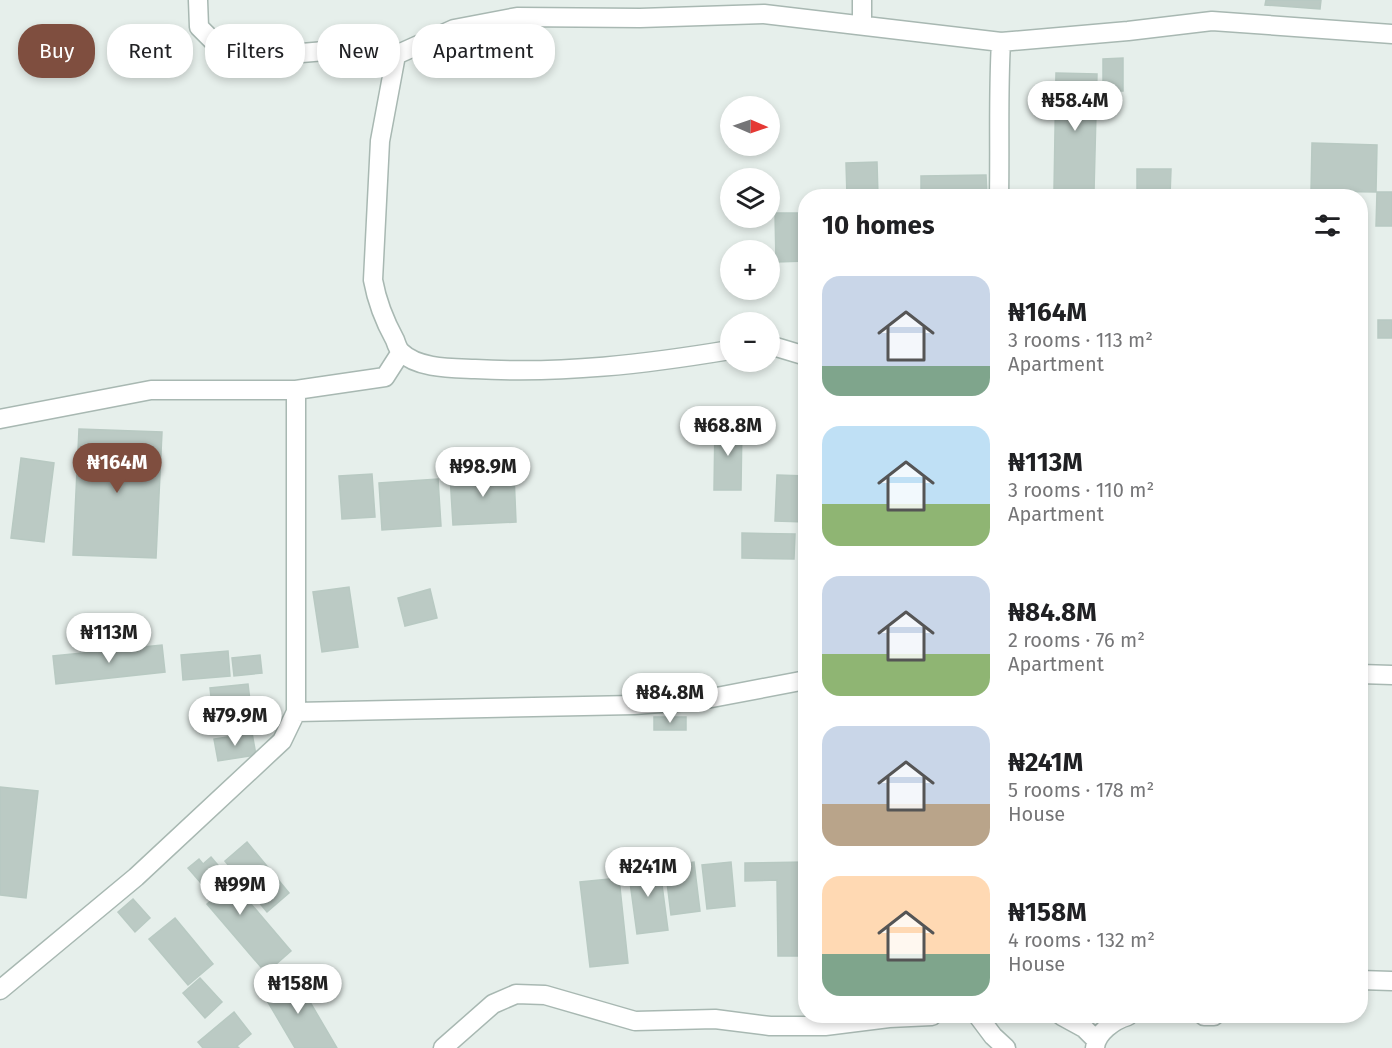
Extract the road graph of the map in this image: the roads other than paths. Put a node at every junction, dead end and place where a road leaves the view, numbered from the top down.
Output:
1 (198, 0) edge
2 (862, 0) edge
3 (549, 8) edge
4 (862, 25) junction
5 (1392, 34) edge
6 (1001, 42) junction
7 (317, 52) edge
8 (400, 52) edge
9 (392, 78) edge
10 (999, 189) edge
11 (780, 348) edge
12 (401, 352) junction
13 (720, 352) edge
14 (798, 354) edge
15 (296, 390) junction
16 (0, 419) edge
17 (1368, 674) edge
18 (1392, 675) edge
19 (798, 682) edge
20 (296, 712) junction
21 (1368, 980) edge
22 (1392, 981) edge
23 (0, 990) edge
24 (849, 1023) edge
25 (984, 1023) edge
26 (1075, 1023) edge
27 (1115, 1023) edge
28 (1096, 1044) edge
29 (443, 1048) edge
30 (1006, 1048) edge

1 - 7 street
2 - 4 street
3 - 4 street
3 - 8 street
4 - 6 street
5 - 6 street
6 - 10 street
9 - 12 street
11 - 14 street
12 - 13 street
12 - 15 street
15 - 16 street
15 - 20 street
17 - 18 street
19 - 20 street
20 - 23 street
21 - 22 street
24 - 29 street
25 - 30 street
26 - 28 street
27 - 28 street

